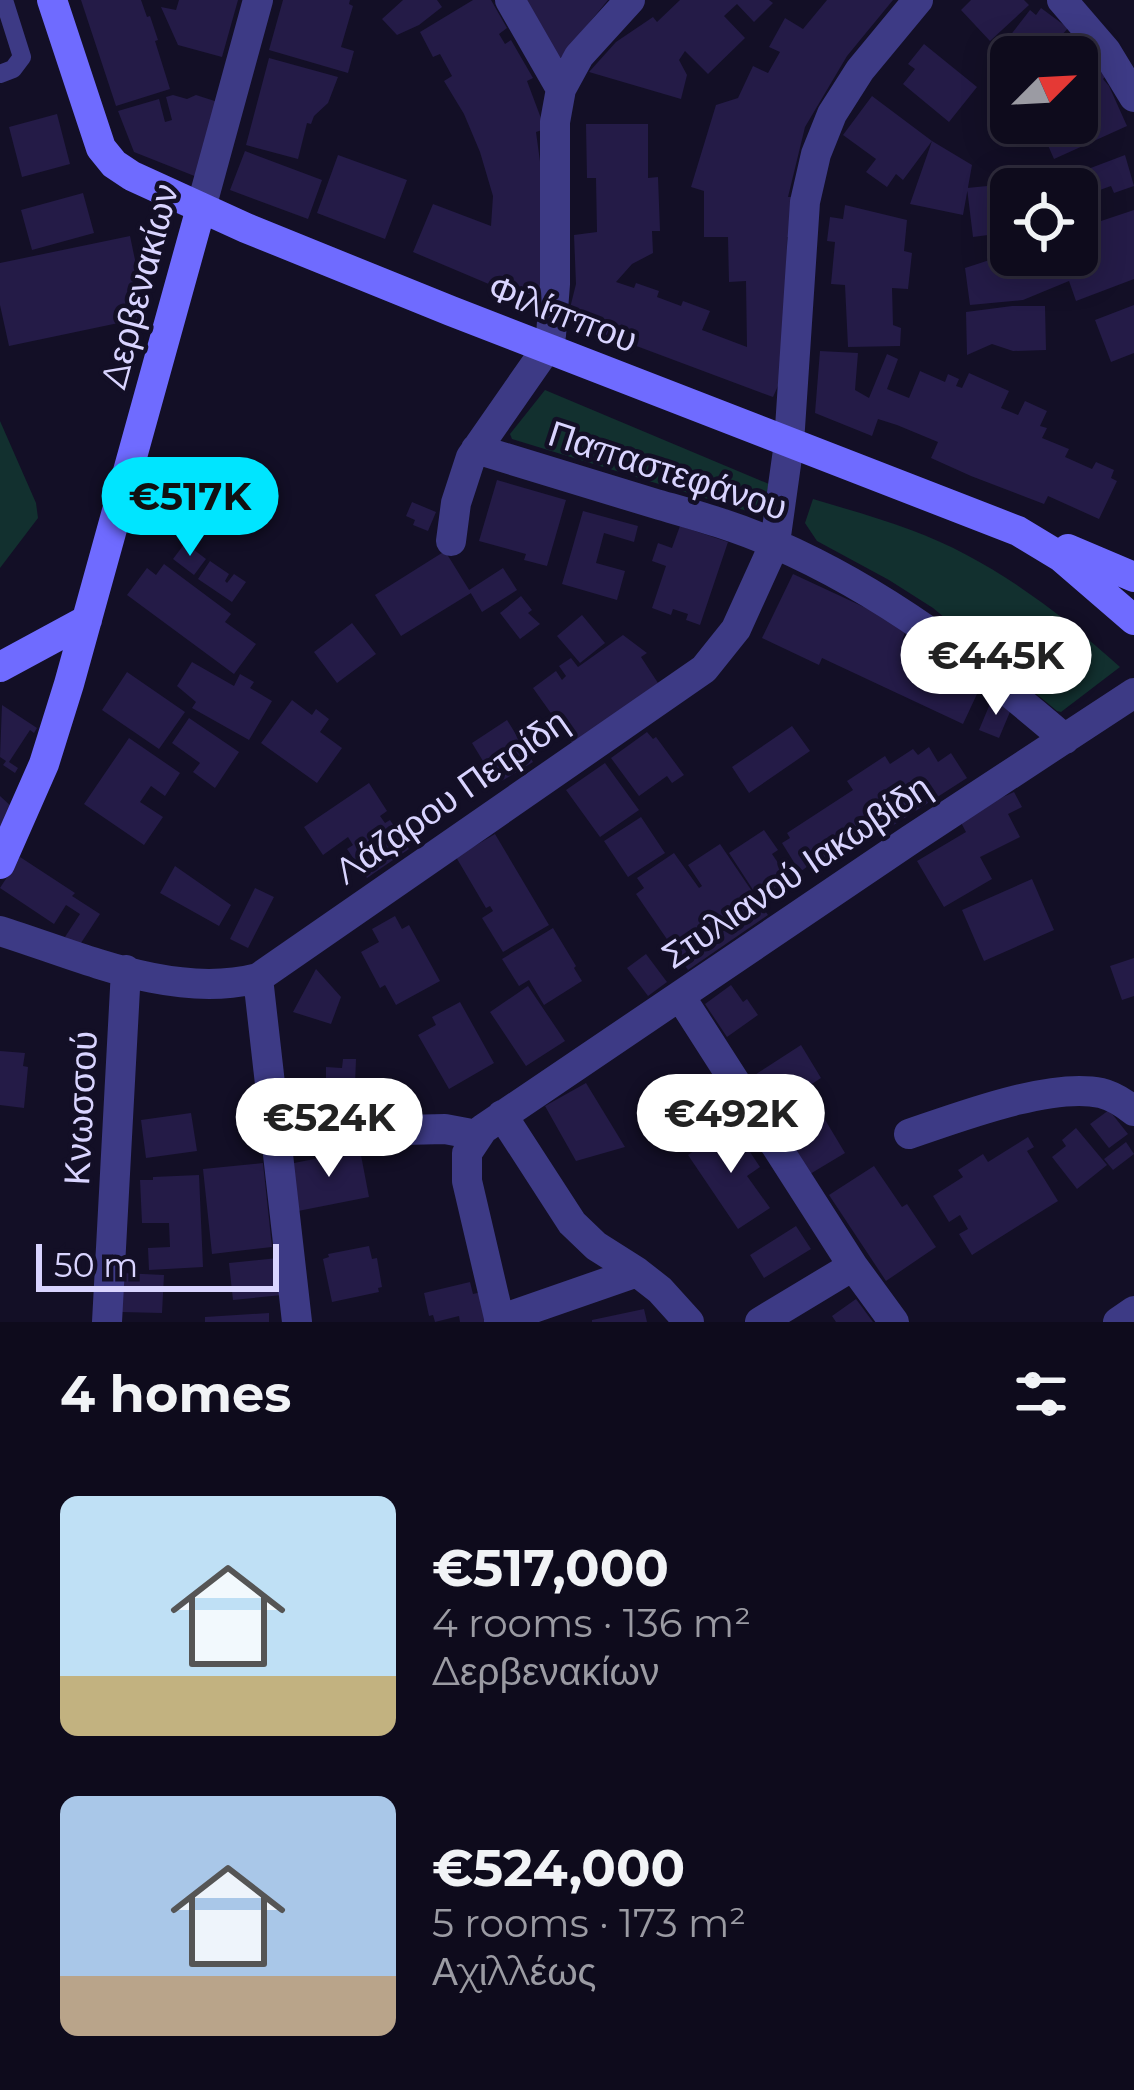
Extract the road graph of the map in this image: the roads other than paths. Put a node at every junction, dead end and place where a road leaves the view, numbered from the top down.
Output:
1 (4, 0) edge
2 (52, 0) edge
3 (258, 0) edge
4 (511, 0) edge
5 (630, 0) edge
6 (918, 0) edge
7 (1062, 0) edge
8 (0, 74) edge
9 (1130, 78) edge
10 (561, 89) junction
11 (201, 208) junction
12 (547, 348) junction
13 (789, 442) junction
14 (476, 449) junction
15 (1018, 531) junction
16 (452, 541) dead end
17 (775, 543) junction
18 (1134, 577) edge
19 (87, 620) junction
20 (1134, 620) edge
21 (0, 667) edge
22 (1134, 693) edge
23 (1065, 739) junction
24 (0, 864) edge
25 (0, 932) edge
26 (126, 970) junction
27 (257, 978) junction
28 (680, 996) junction
29 (1134, 1111) edge
30 (502, 1114) junction
31 (277, 1133) junction
32 (909, 1134) dead end
33 (477, 1135) junction
34 (853, 1267) junction
35 (637, 1271) junction
36 (1134, 1311) edge
37 (500, 1321) edge
38 (107, 1322) edge
39 (297, 1322) edge
40 (688, 1322) edge
41 (760, 1322) edge
42 (894, 1322) edge
43 (1118, 1322) edge

1 - 8 lane
2 - 11 street, Φιλίππου
3 - 11 street, Δερβενακίων
4 - 10 street
5 - 10 street
6 - 13 street, Λάζαρου Πετρίδη
7 - 9 street
10 - 12 street
11 - 12 street, Φιλίππου
11 - 19 street, Δερβενακίων
12 - 13 street, Φιλίππου
12 - 14 street
13 - 15 street, Φιλίππου
13 - 17 street, Λάζαρου Πετρίδη
14 - 16 street
14 - 17 street, Παπαστεφάνου
15 - 18 street
15 - 20 street, Φιλίππου
17 - 23 street, Παπαστεφάνου
17 - 27 street, Λάζαρου Πετρίδη
19 - 21 street
19 - 24 street, Δερβενακίων
22 - 23 street, Στυλιανού Ιακωβίδη
23 - 28 street, Στυλιανού Ιακωβίδη
25 - 26 street
26 - 27 street
26 - 38 street, Κνωσσού
27 - 31 street
28 - 30 street, Στυλιανού Ιακωβίδη
28 - 34 street
29 - 32 street
30 - 33 street, Στυλιανού Ιακωβίδη
30 - 35 street
31 - 33 street
31 - 39 street
33 - 37 street
34 - 41 street
34 - 42 street
35 - 37 street
35 - 40 street
36 - 43 street

